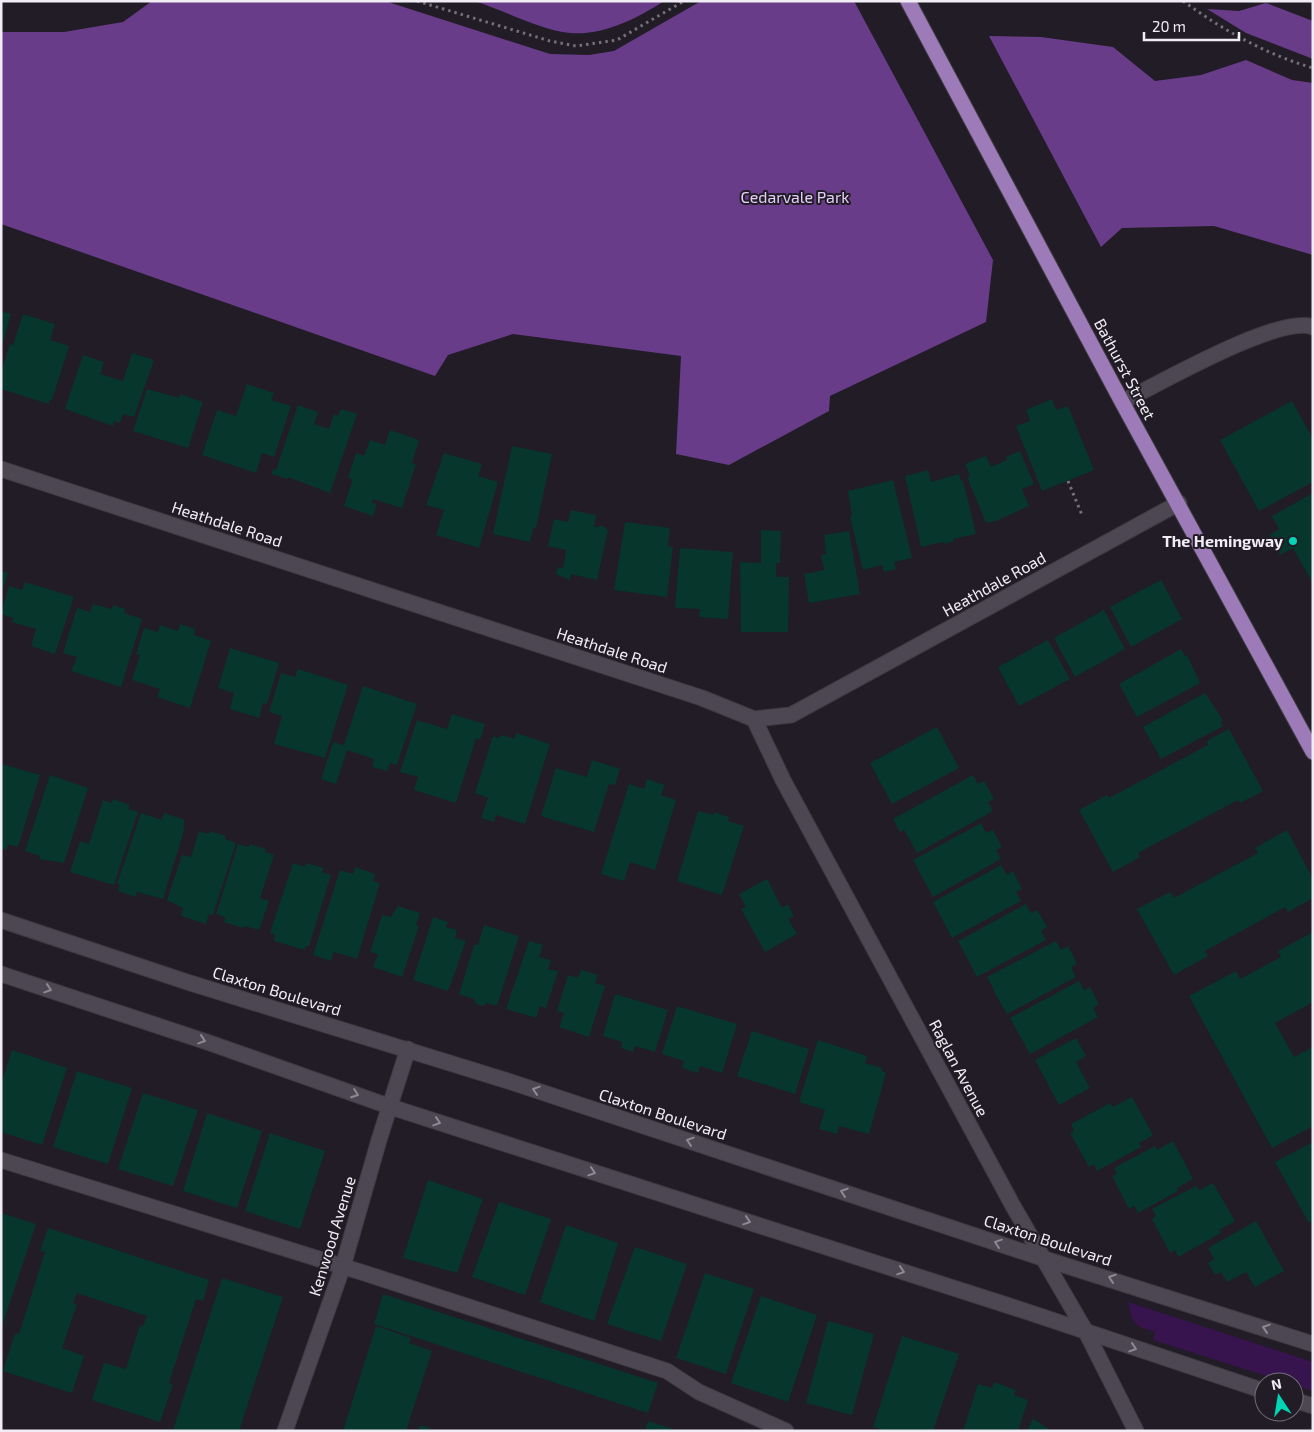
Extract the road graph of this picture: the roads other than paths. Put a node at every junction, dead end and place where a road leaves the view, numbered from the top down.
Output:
1 (908, 1) edge
2 (1313, 326) edge
3 (1122, 402) junction
4 (1, 469) edge
5 (1179, 503) junction
6 (754, 720) junction
7 (1313, 752) edge
8 (1, 920) edge
9 (1, 974) edge
10 (408, 1049) junction
11 (391, 1107) junction
12 (1, 1160) edge
13 (1045, 1259) junction
14 (343, 1266) junction
15 (1086, 1332) junction
16 (1313, 1344) edge
17 (1254, 1387) edge
18 (285, 1431) edge
19 (786, 1431) edge
20 (1136, 1431) edge

1 - 3 main road, Bathurst Street
2 - 3 street
3 - 5 main road, Bathurst Street
4 - 6 street, Heathdale Road
5 - 6 street, Heathdale Road
5 - 7 main road, Bathurst Street
6 - 13 street, Raglan Avenue
8 - 10 street, Claxton Boulevard
9 -> 11 street
10 - 11 street, Kenwood Avenue
13 -> 10 street, Claxton Boulevard
11 - 14 street, Kenwood Avenue
11 -> 15 street
12 - 14 street
13 - 15 street, Raglan Avenue
16 -> 13 street, Claxton Boulevard
14 - 18 street, Kenwood Avenue
14 - 19 street
15 -> 17 street
15 - 20 street, Raglan Avenue

